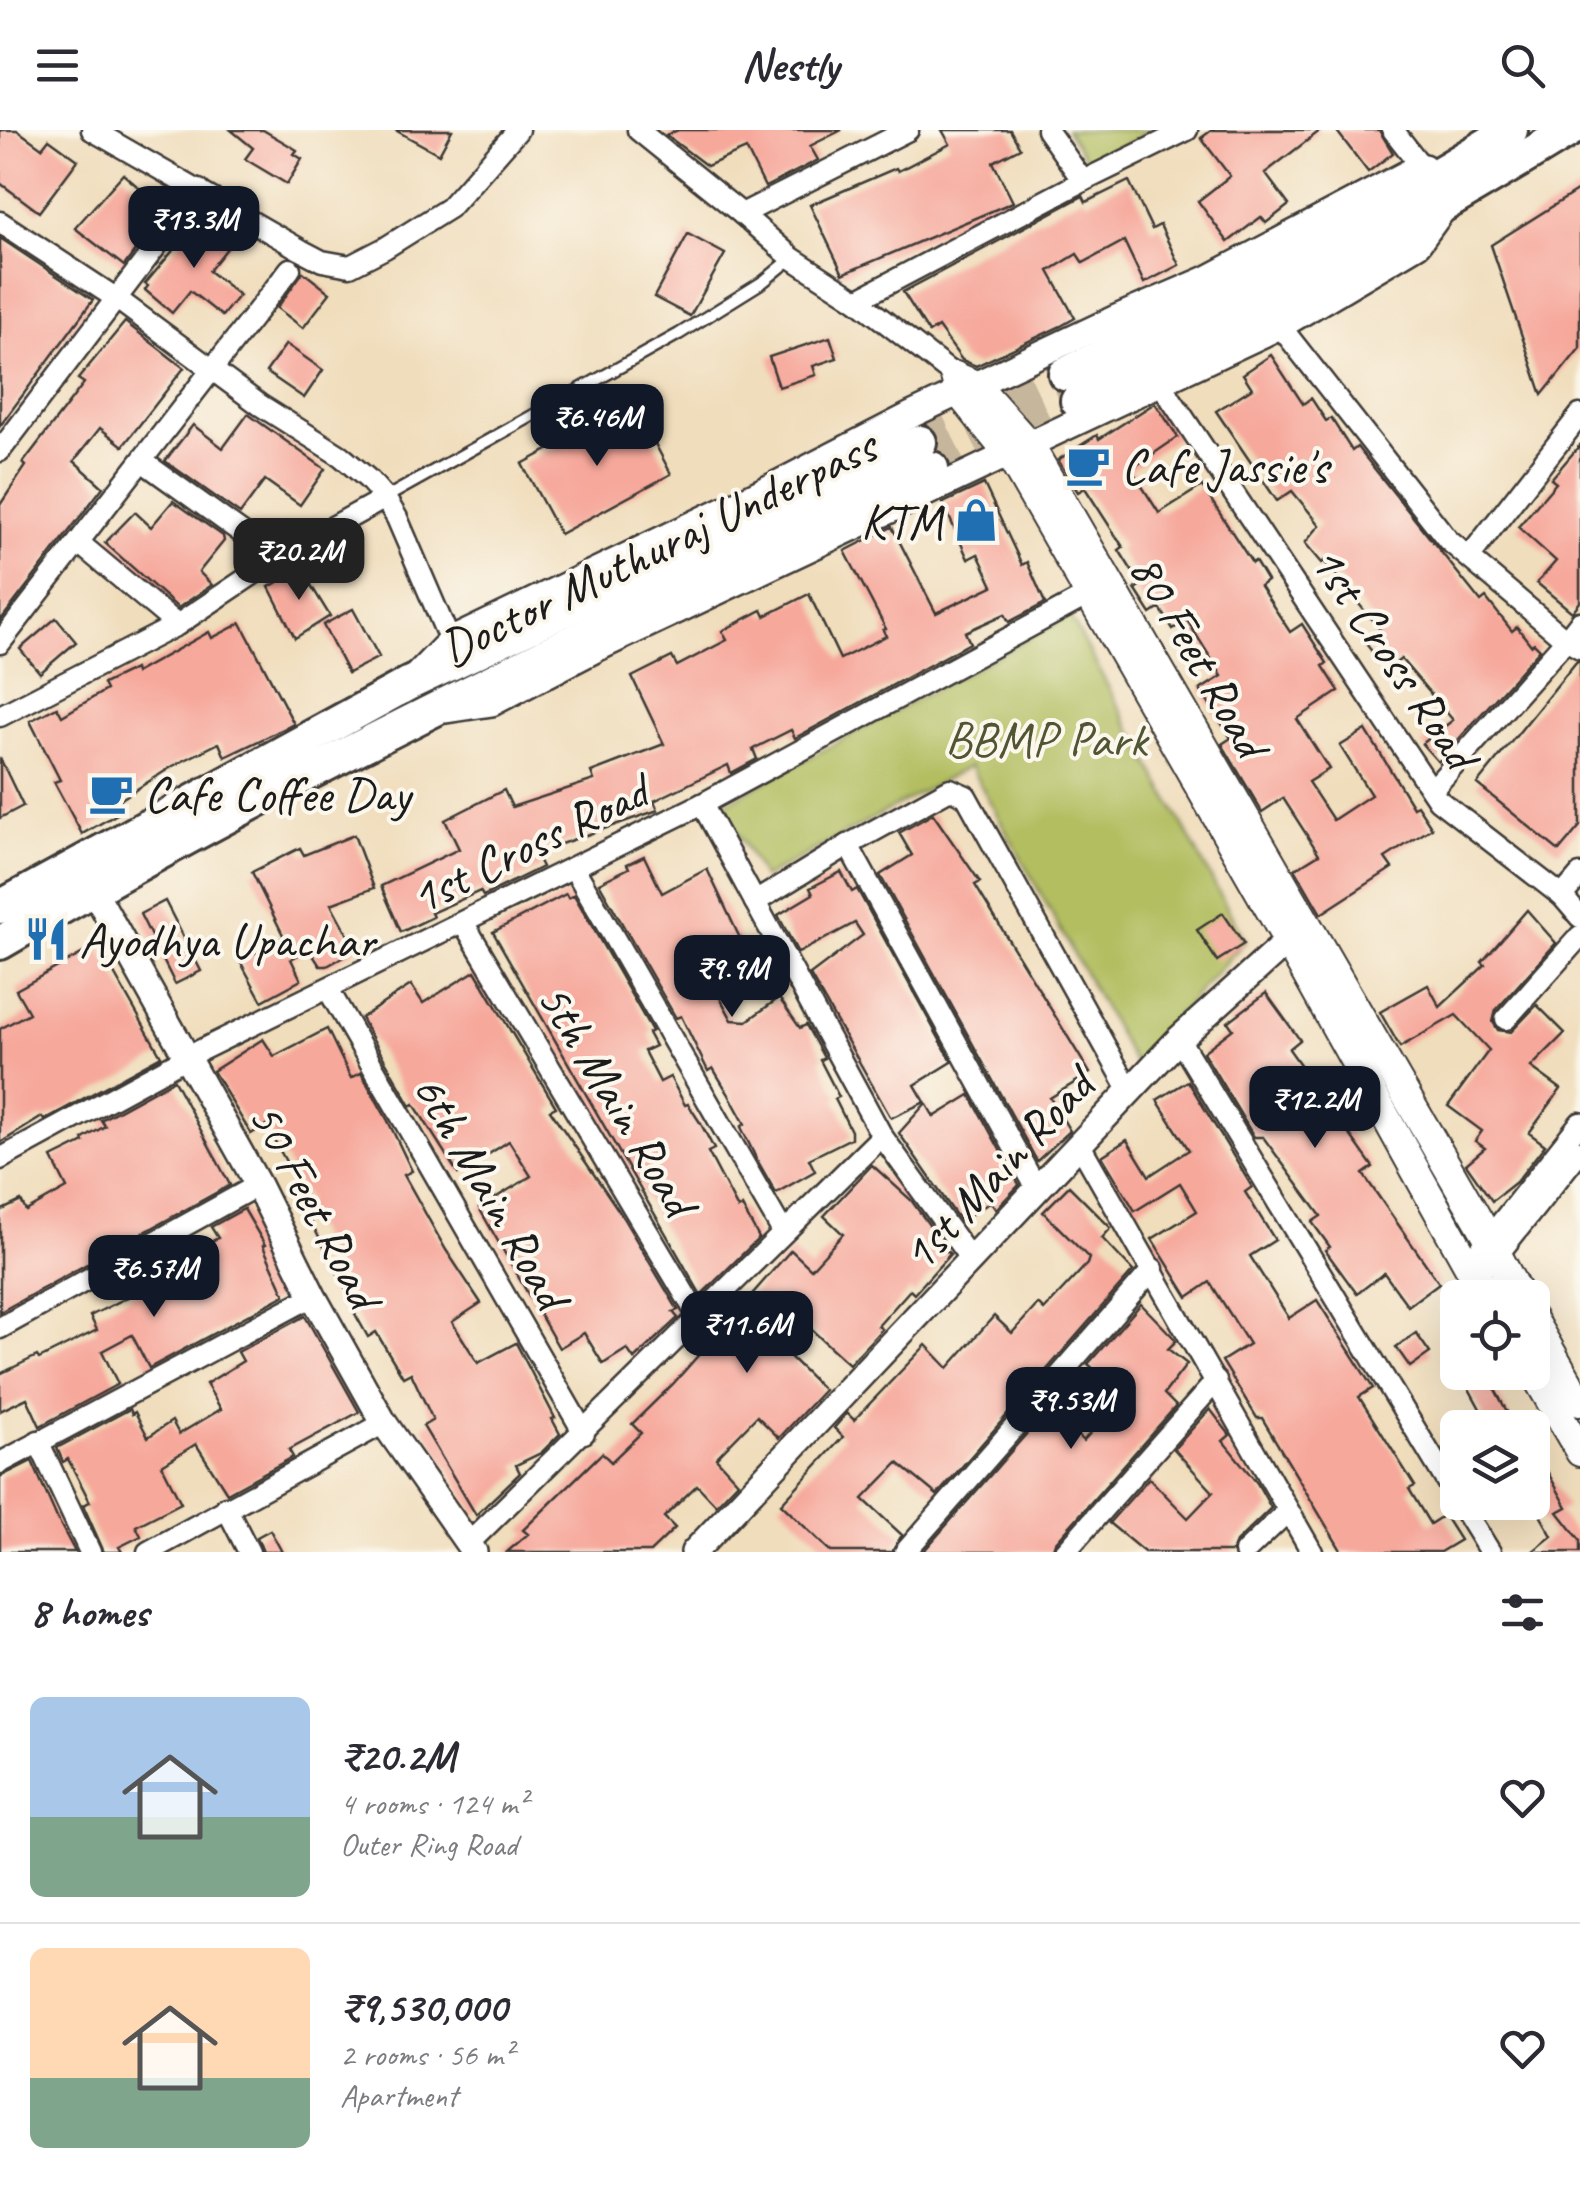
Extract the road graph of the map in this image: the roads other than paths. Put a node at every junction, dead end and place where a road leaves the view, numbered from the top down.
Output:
1 (92, 130) edge
2 (518, 130) edge
3 (638, 130) edge
4 (908, 130) edge
5 (1048, 130) edge
6 (1187, 130) edge
7 (1394, 130) edge
8 (1511, 130) edge
9 (1570, 130) edge
10 (138, 140) dead end
11 (1430, 170) junction
12 (1083, 181) junction
13 (199, 190) junction
14 (1445, 207) junction
15 (238, 213) junction
16 (742, 214) junction
17 (0, 222) edge
18 (792, 258) junction
19 (290, 270) dead end
20 (117, 299) junction
21 (858, 300) junction
22 (1280, 326) junction
23 (214, 370) junction
24 (1159, 381) junction
25 (963, 385) junction
26 (1580, 415) edge
27 (0, 451) edge
28 (1020, 451) junction
29 (142, 462) junction
30 (385, 498) junction
31 (79, 542) junction
32 (1470, 556) junction
33 (278, 558) junction
34 (1090, 594) junction
35 (1580, 622) edge
36 (177, 625) junction
37 (450, 641) junction
38 (0, 643) edge
39 (1573, 644) edge
40 (408, 684) junction
41 (426, 713) junction
42 (0, 716) edge
43 (1432, 790) junction
44 (702, 804) junction
45 (848, 845) junction
46 (574, 868) junction
47 (1580, 875) edge
48 (93, 889) junction
49 (1562, 896) junction
50 (754, 902) junction
51 (0, 907) edge
52 (1580, 917) edge
53 (463, 922) junction
54 (1297, 934) junction
55 (1580, 936) edge
56 (0, 943) edge
57 (328, 989) junction
58 (1506, 1020) dead end
59 (1180, 1038) junction
60 (186, 1057) junction
61 (1130, 1091) junction
62 (1580, 1123) edge
63 (882, 1136) junction
64 (1080, 1145) junction
65 (1580, 1151) edge
66 (0, 1159) edge
67 (258, 1185) junction
68 (1038, 1192) junction
69 (783, 1232) junction
70 (972, 1261) junction
71 (1485, 1267) edge
72 (1153, 1268) junction
73 (313, 1296) junction
74 (700, 1318) junction
75 (0, 1328) edge
76 (1550, 1350) edge
77 (1216, 1381) junction
78 (1544, 1390) edge
79 (1580, 1402) edge
80 (384, 1422) junction
81 (584, 1432) junction
82 (38, 1441) junction
83 (1580, 1452) edge
84 (0, 1463) edge
85 (1440, 1471) edge
86 (226, 1507) junction
87 (1288, 1510) junction
88 (1470, 1520) edge
89 (472, 1548) edge
90 (90, 1552) edge
91 (148, 1552) edge
92 (250, 1552) edge
93 (694, 1552) edge
94 (905, 1552) edge
95 (1065, 1552) edge
96 (1245, 1552) edge
97 (1312, 1552) edge
98 (1490, 1552) edge

1 - 13 street
2 - 15 street
3 - 16 street
4 - 16 street
5 - 12 street
6 - 12 street
7 - 11 street
8 - 11 highway
9 - 14 highway
10 - 15 street
11 - 14 highway
11 - 25 street
12 - 21 street
13 - 15 street
13 - 20 street
14 - 22 street
16 - 18 street
17 - 20 street
18 - 21 street
18 - 30 lane
19 - 23 street
20 - 23 street
20 - 27 street
21 - 25 street
22 - 24 street
22 - 32 street, 1st Cross Road
23 - 29 street
23 - 30 street
24 - 28 street
24 - 43 street, 1st Cross Road
25 - 28 main road, 80 Feet Road
25 - 37 street
26 - 32 street
28 - 34 main road, 80 Feet Road
28 - 41 street
28 - 54 main road, 80 Feet Road
29 - 31 street
29 - 33 street
30 - 33 street
30 - 37 street
31 - 36 street
31 - 38 street
32 - 39 street, 1st Cross Road
33 - 36 street
34 - 44 street, 1st Cross Road
34 - 54 main road, 80 Feet Road
35 - 39 street
36 - 42 street
37 - 40 street
39 - 43 street
40 - 41 highway, Doctor Muthuraj Underpass
40 - 51 highway, Doctor Muthuraj Underpass
41 - 48 highway, Doctor Muthuraj Underpass
43 - 49 street, 1st Cross Road
44 - 46 street, 1st Cross Road
44 - 50 street
45 - 50 street
45 - 61 street
45 - 68 street
46 - 53 street, 1st Cross Road
46 - 69 street
47 - 49 street
48 - 56 highway, Doctor Muthuraj Underpass
48 - 60 street, 50 Feet Road
49 - 52 street, 1st Cross Road
50 - 63 street
53 - 57 street, 1st Cross Road
53 - 74 street, 5th Main Road
54 - 59 street, 1st Main Road
54 - 71 main road, 80 Feet Road
55 - 58 street
57 - 60 street, 1st Cross Road
57 - 81 street, 6th Main Road
59 - 61 street, 1st Main Road
59 - 85 street
60 - 66 street, 1st Cross Road
60 - 67 street, 50 Feet Road
61 - 64 street, 1st Main Road
62 - 71 street
63 - 69 street
63 - 70 street
64 - 68 street, 1st Main Road
64 - 72 street
65 - 71 street
67 - 73 street, 50 Feet Road
67 - 75 street
68 - 70 street, 1st Main Road
69 - 74 street
70 - 93 street, 1st Main Road
72 - 77 street
72 - 94 street
73 - 80 street, 50 Feet Road
73 - 82 street
74 - 81 street
76 - 79 main road
77 - 87 street
77 - 95 street
78 - 83 main road
80 - 86 street
80 - 89 street, 50 Feet Road
81 - 89 street
82 - 84 street
82 - 90 street
86 - 91 street
86 - 92 street
87 - 96 street
87 - 97 street
88 - 98 street

